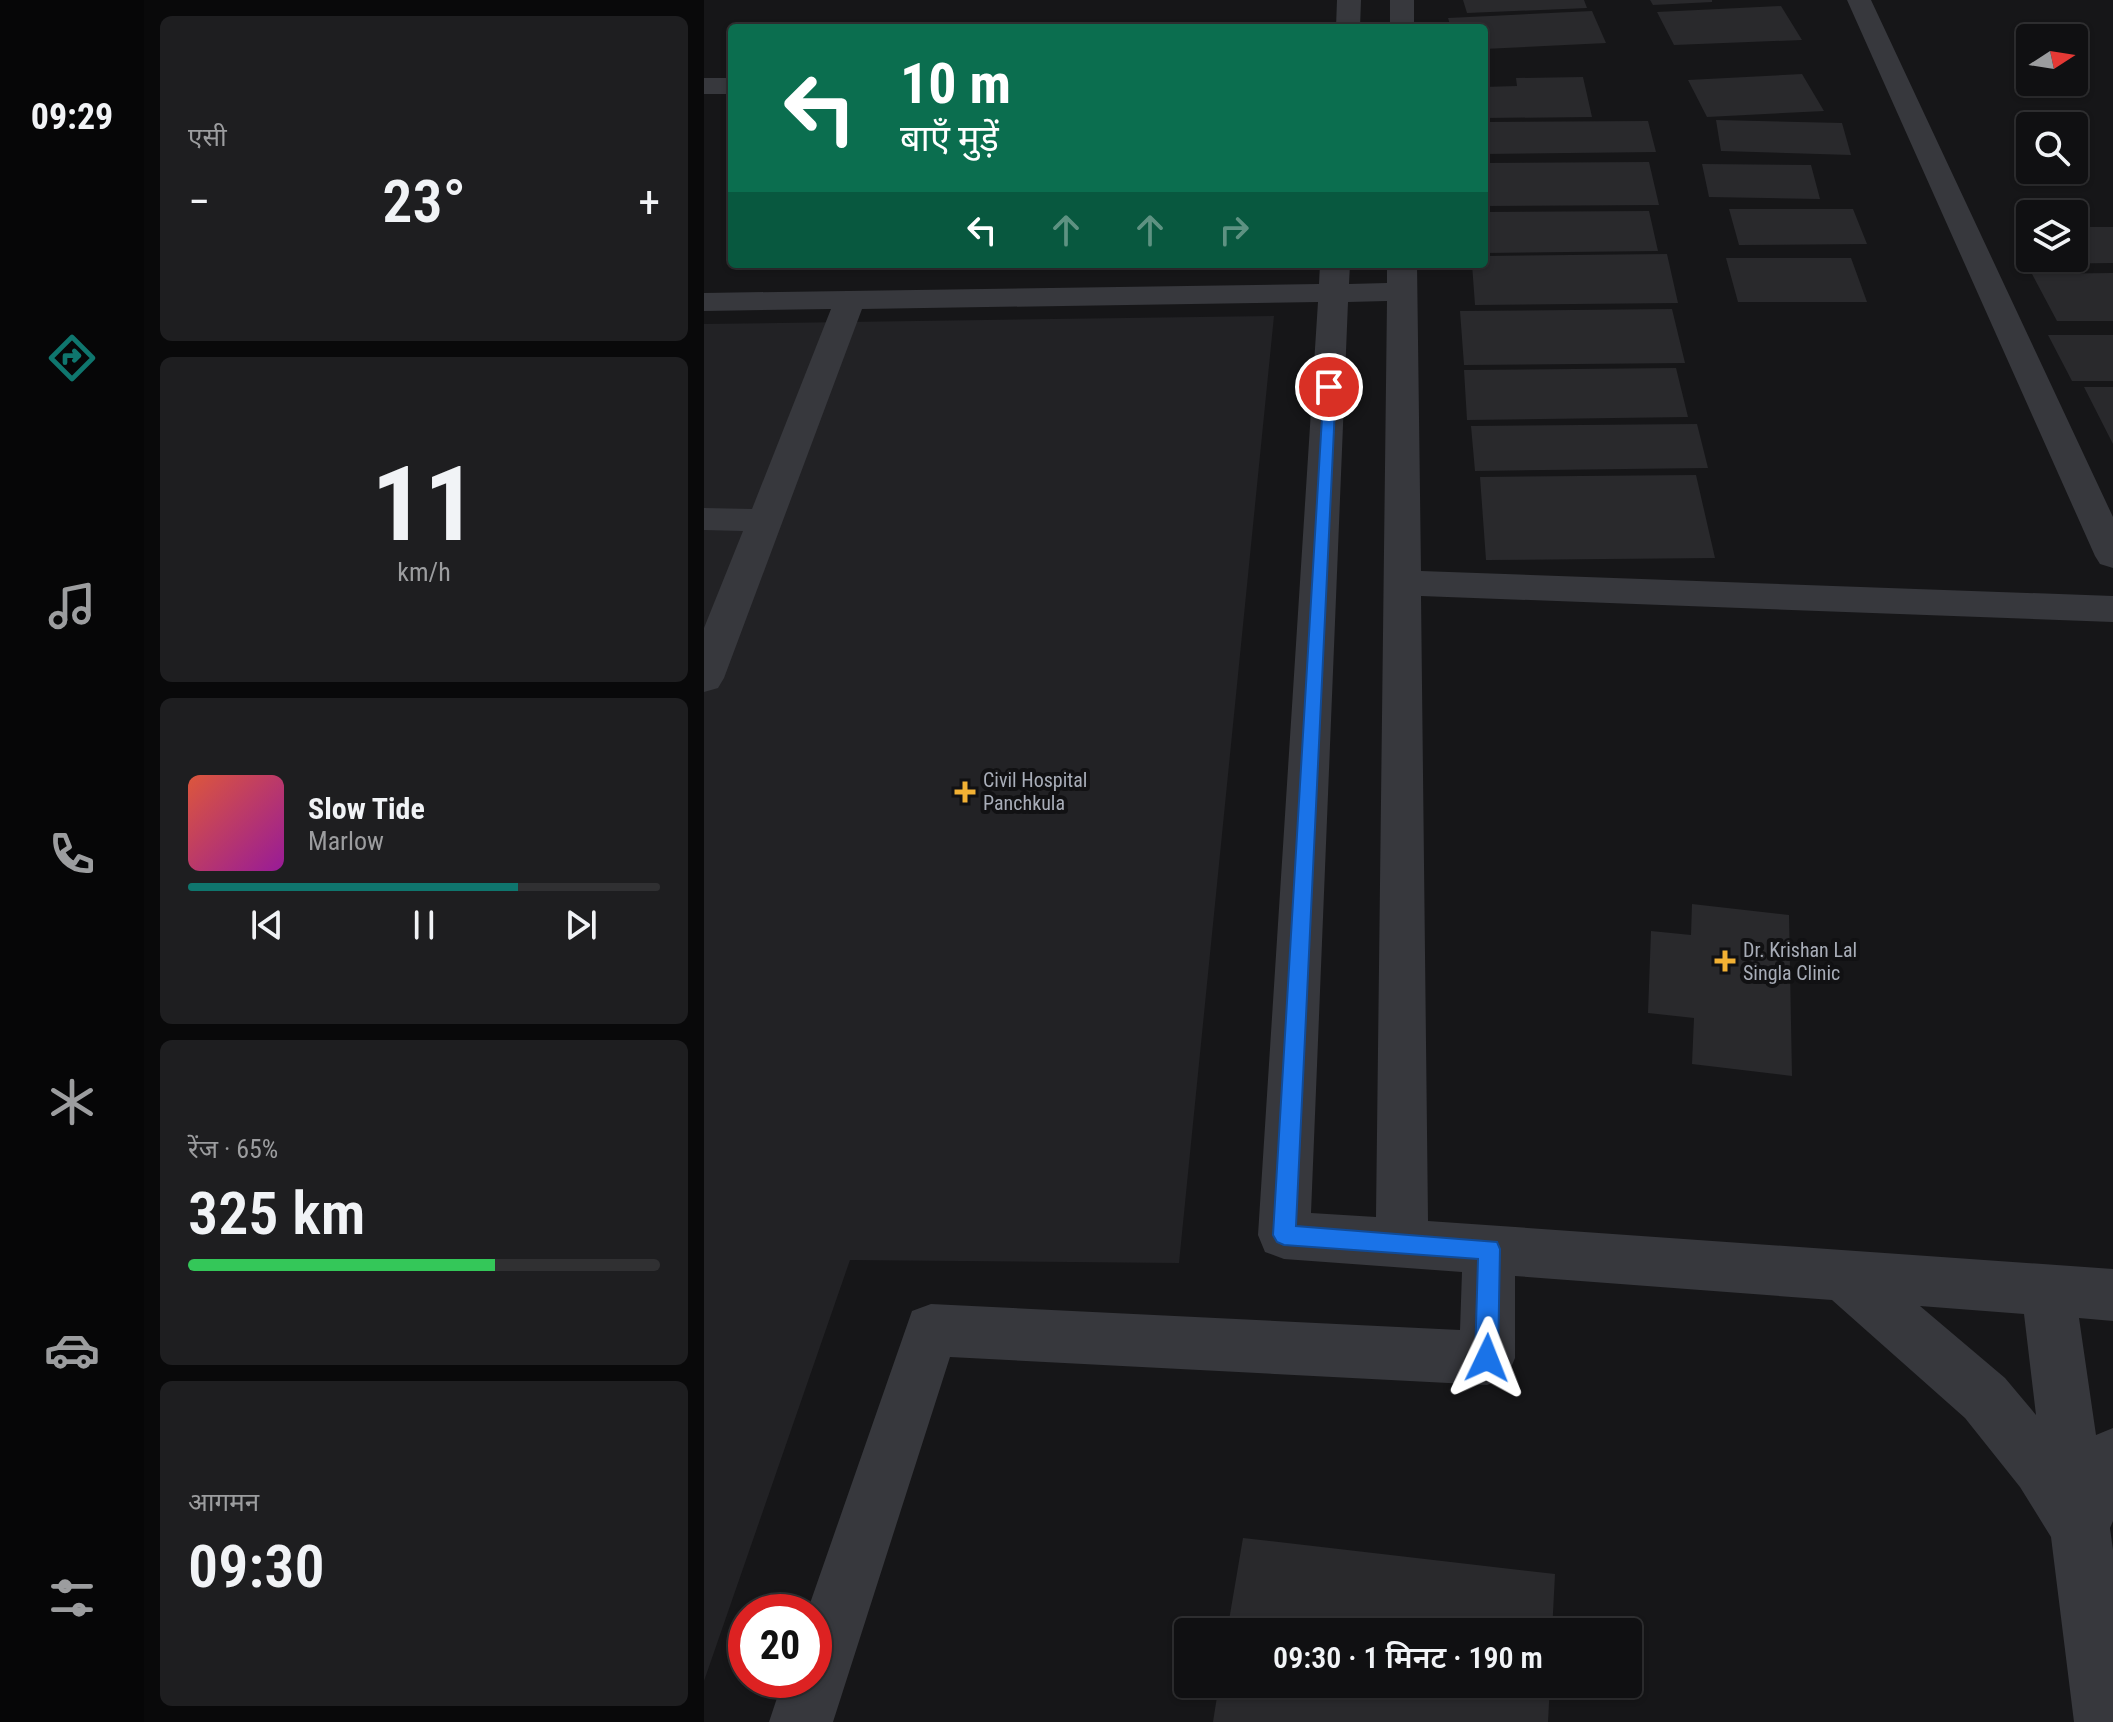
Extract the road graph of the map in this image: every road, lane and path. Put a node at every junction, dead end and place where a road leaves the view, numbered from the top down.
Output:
1 (1349, 0) edge
2 (1402, 0) edge
3 (1859, 0) edge
4 (1348, 24) edge
5 (1402, 24) edge
6 (704, 86) edge
7 (728, 86) edge
8 (1335, 278) edge
9 (1402, 278) edge
10 (850, 300) junction
11 (704, 302) edge
12 (704, 519) edge
13 (765, 520) junction
14 (2113, 556) edge
15 (1402, 583) junction
16 (2113, 609) edge
17 (704, 678) edge
18 (1402, 1243) junction
19 (1489, 1249) junction
20 (1844, 1276) junction
21 (2048, 1291) junction
22 (2113, 1295) edge
23 (2113, 1457) edge
24 (2080, 1528) junction
25 (801, 1722) edge
26 (2106, 1722) edge

1 - 4 street
2 - 5 street
3 - 14 street
6 - 7 street
8 - 9 street
8 - 10 street
8 - 18 street
9 - 15 street
10 - 11 street
10 - 13 street
12 - 13 street
13 - 17 street
15 - 16 street
15 - 18 street
18 - 19 street
19 - 20 street
19 - 25 street
20 - 21 street
20 - 24 street
21 - 22 street
21 - 24 street
23 - 24 street
24 - 26 street

